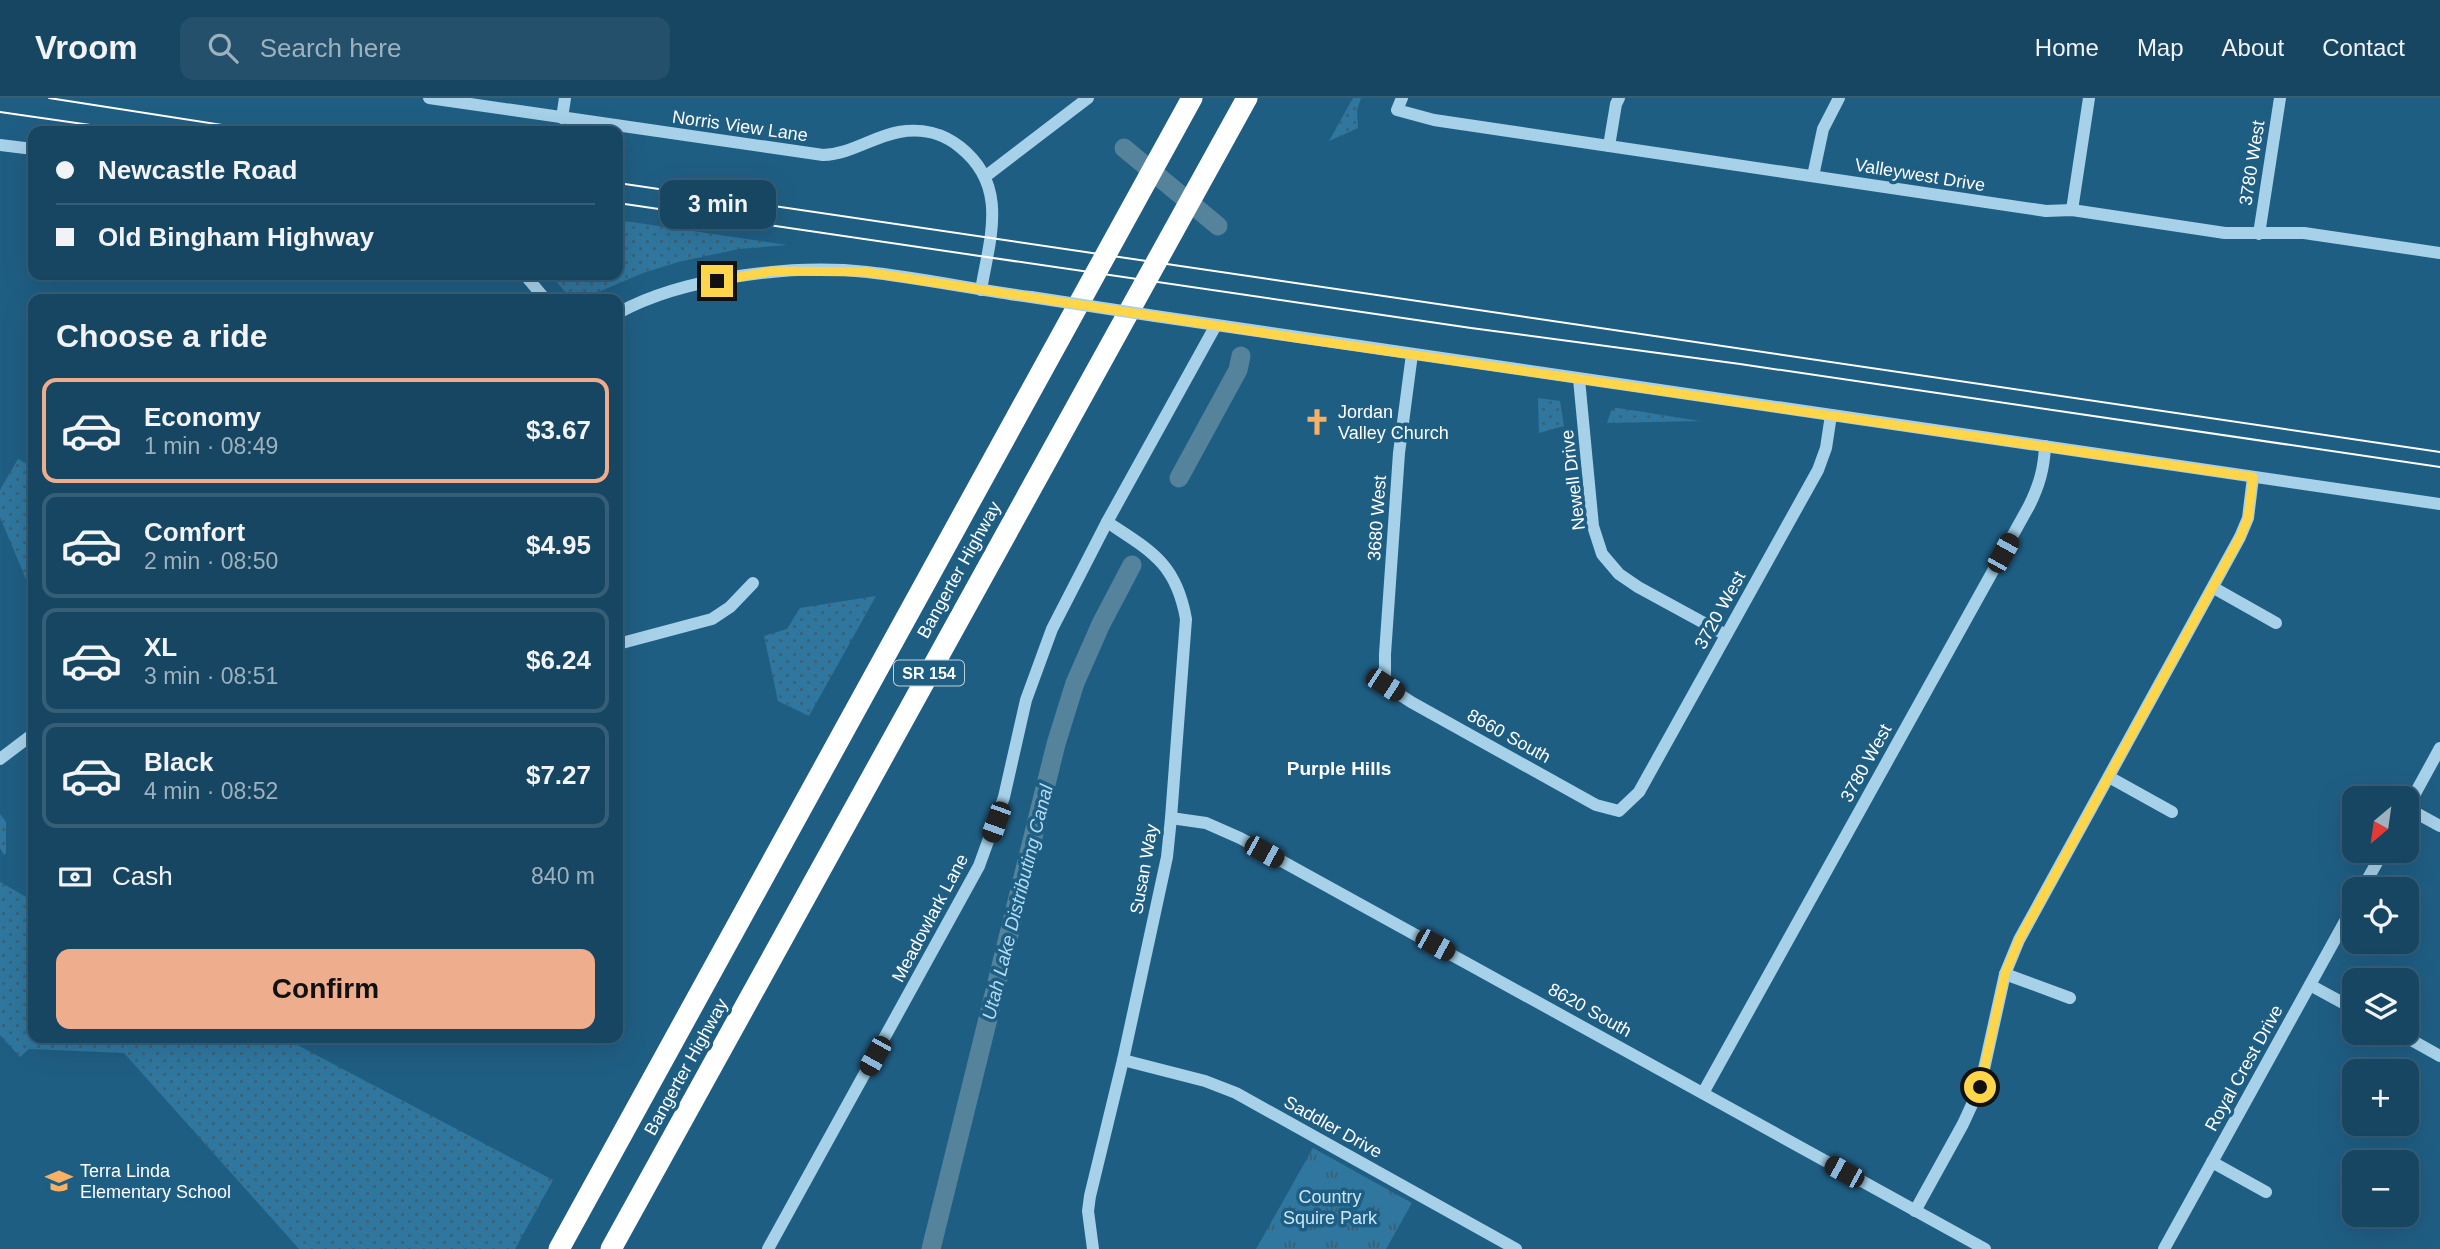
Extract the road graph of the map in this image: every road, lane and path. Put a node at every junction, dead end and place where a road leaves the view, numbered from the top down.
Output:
1 (429, 98) edge
2 (565, 98) edge
3 (1088, 98) edge
4 (1192, 98) edge
5 (1247, 98) edge
6 (1619, 98) edge
7 (1839, 98) edge
8 (2089, 98) edge
9 (2280, 98) edge
10 (1399, 104) edge
11 (562, 118) junction
12 (618, 126) edge
13 (623, 127) edge
14 (0, 145) edge
15 (1609, 146) junction
16 (28, 148) edge
17 (986, 176) junction
18 (1813, 176) junction
19 (2072, 210) junction
20 (2259, 234) junction
21 (2440, 253) edge
22 (529, 280) edge
23 (981, 290) junction
24 (541, 294) edge
25 (623, 310) edge
26 (1216, 326) junction
27 (1412, 354) junction
28 (1579, 379) junction
29 (1831, 415) junction
30 (2045, 446) junction
31 (2253, 477) junction
32 (2440, 504) edge
33 (1107, 522) junction
34 (753, 583) dead end
35 (2214, 588) junction
36 (2276, 623) dead end
37 (1726, 635) junction
38 (623, 643) edge
39 (1385, 685) joint
40 (28, 738) edge
41 (2440, 748) edge
42 (0, 759) edge
43 (2109, 777) junction
44 (2419, 787) edge
45 (1619, 811) joint
46 (2172, 812) dead end
47 (2419, 815) edge
48 (1171, 818) junction
49 (2440, 826) edge
50 (2342, 927) edge
51 (2005, 974) junction
52 (2310, 985) junction
53 (2070, 998) dead end
54 (2342, 1002) edge
55 (2419, 1045) edge
56 (2440, 1056) edge
57 (1123, 1060) junction
58 (1703, 1093) junction
59 (2212, 1162) junction
60 (2266, 1192) dead end
61 (1915, 1211) junction
62 (1508, 1247) edge
63 (559, 1249) edge
64 (611, 1249) edge
65 (768, 1249) edge
66 (1093, 1249) edge
67 (1985, 1249) edge
68 (2164, 1249) edge

1 - 11 street, Norris View Lane
2 - 11 street
3 - 17 street
4 - 63 highway, Bangerter Highway / SR 154
5 - 64 highway, Bangerter Highway / SR 154
6 - 15 street
7 - 18 street
8 - 19 street
9 - 20 street, 3780 West
10 - 15 street, Valleywest Drive
11 - 12 street, Norris View Lane
13 - 17 street, Norris View Lane
14 - 16 street
15 - 18 street, Valleywest Drive
17 - 23 street
18 - 19 street, Valleywest Drive
19 - 20 street, Valleywest Drive
20 - 21 street, Valleywest Drive
22 - 24 street
23 - 25 street
23 - 26 street, bridge
26 - 27 street
26 - 33 street, Meadowlark Lane
27 - 28 street
27 - 39 street, 3680 West
28 - 29 street
28 - 37 street, Newell Drive
29 - 30 street
29 - 37 street, 3720 West
30 - 31 street
30 - 58 street, 3780 West
31 - 32 street
31 - 35 street
33 - 48 street, Susan Way
33 - 65 street, Meadowlark Lane
34 - 38 street
35 - 36 street
35 - 43 street
37 - 45 street, 3720 West
39 - 45 street, 8660 South
40 - 42 street
41 - 44 street
43 - 46 street
43 - 51 street
47 - 49 street
48 - 57 street, Susan Way
48 - 58 street, 8620 South
50 - 52 street, Royal Crest Drive
51 - 53 street
51 - 61 street
52 - 54 street
52 - 59 street, Royal Crest Drive
55 - 56 street
57 - 62 street, Saddler Drive
57 - 66 street, Susan Way
58 - 61 street, 8620 South
59 - 60 street
59 - 68 street, Royal Crest Drive
61 - 67 street, 8620 South

